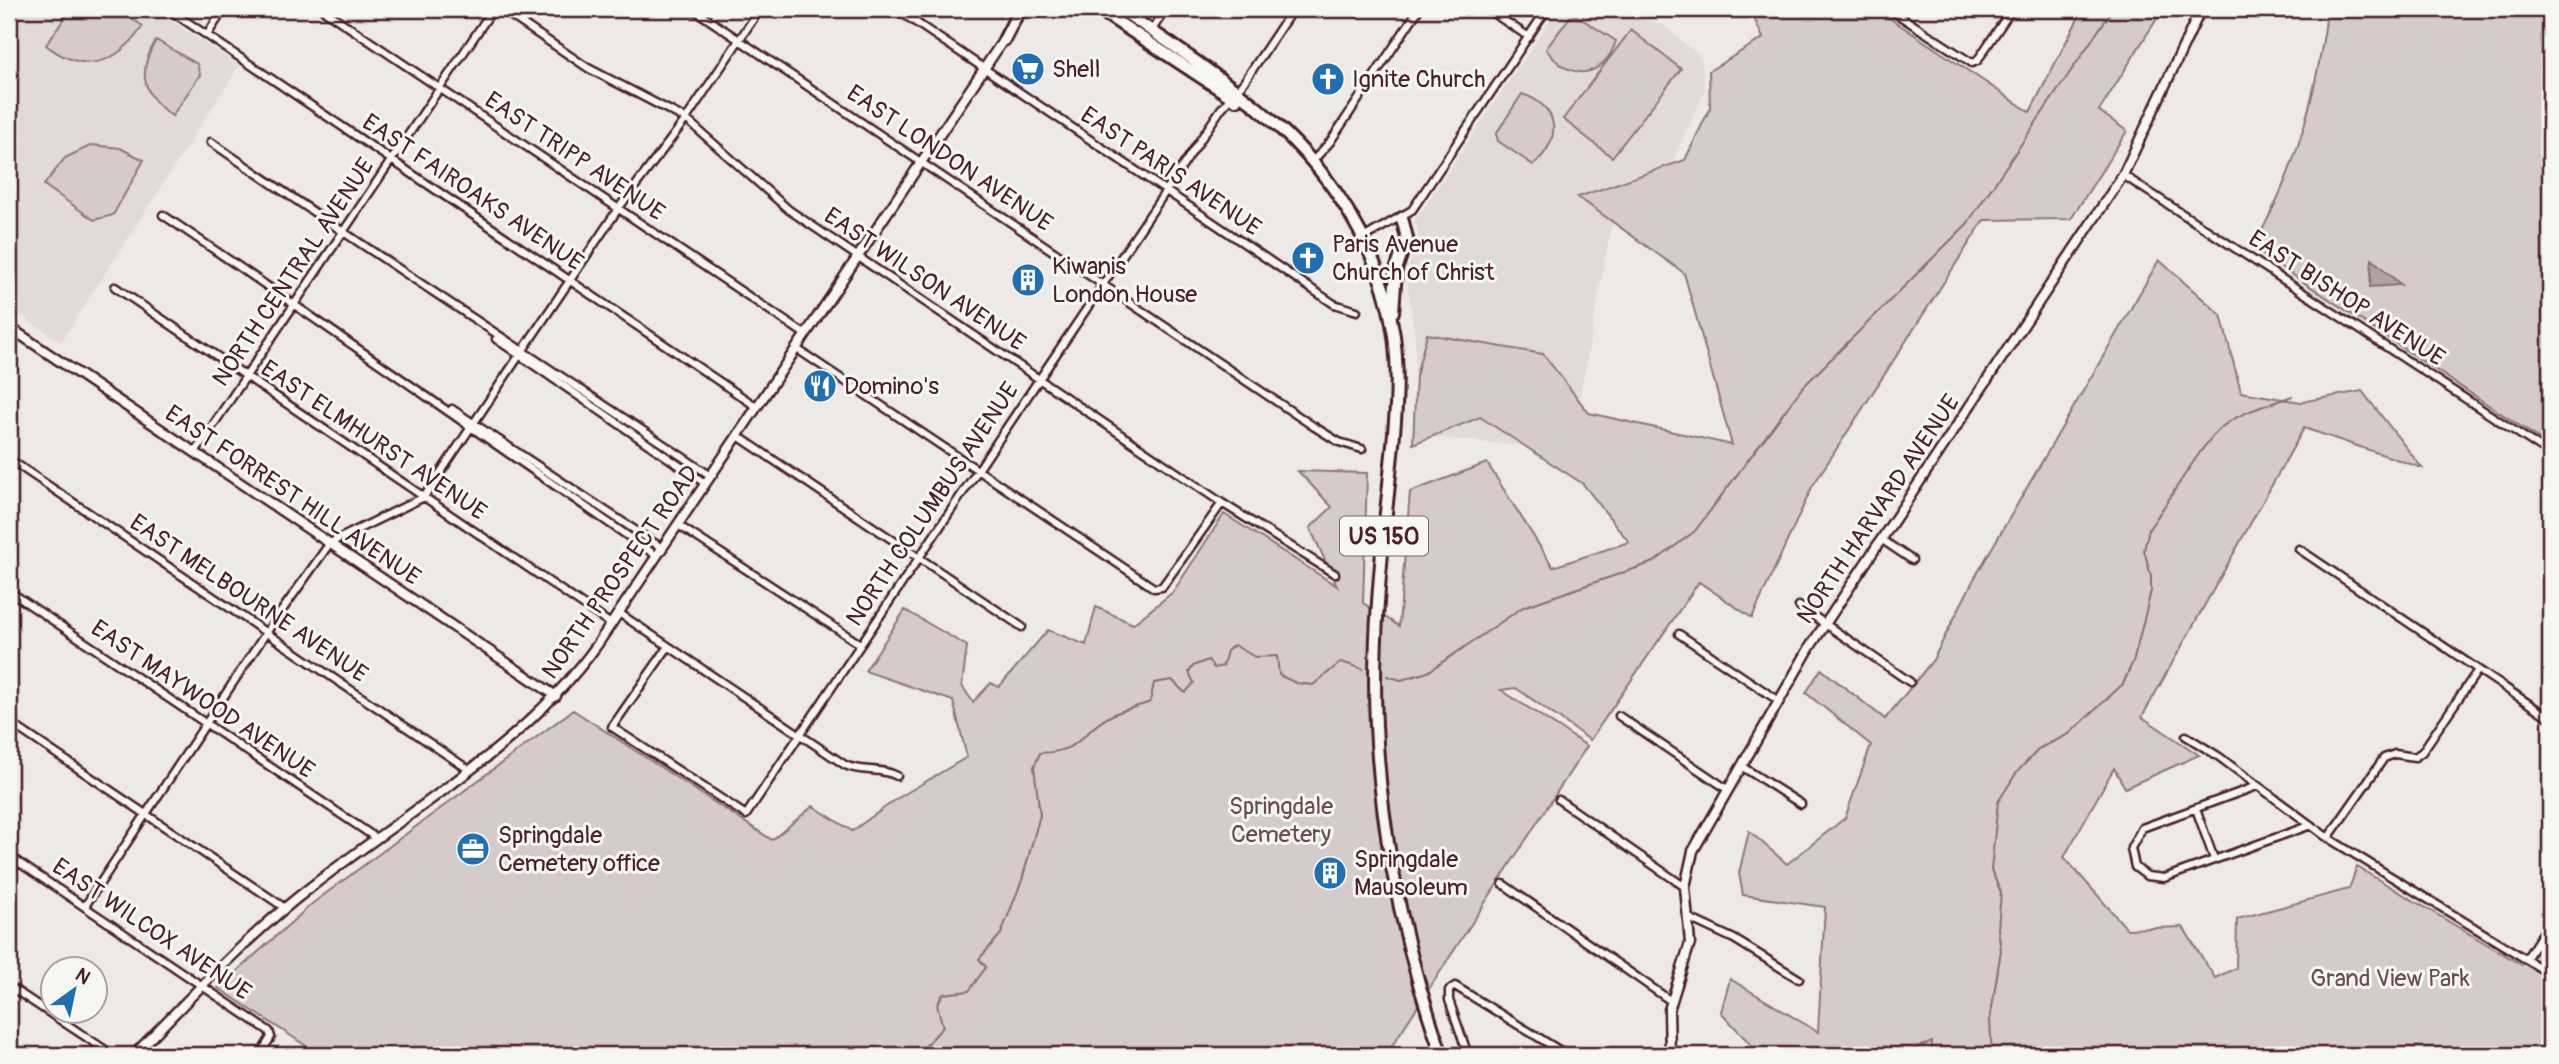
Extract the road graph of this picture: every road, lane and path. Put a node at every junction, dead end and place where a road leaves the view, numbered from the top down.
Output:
1 (168, 9) edge
2 (225, 9) edge
3 (322, 9) edge
4 (493, 9) edge
5 (501, 9) edge
6 (694, 9) edge
7 (760, 9) edge
8 (897, 9) edge
9 (1025, 9) edge
10 (1098, 9) edge
11 (1120, 9) edge
12 (1166, 9) edge
13 (1293, 9) edge
14 (1419, 9) edge
15 (1487, 9) edge
16 (1547, 9) edge
17 (1889, 9) edge
18 (2011, 9) edge
19 (2201, 9) edge
20 (1013, 27) joint
21 (1152, 31) junction
22 (207, 35) junction
23 (1528, 37) junction
24 (739, 40) junction
25 (1004, 40) junction
26 (985, 69) junction
27 (439, 88) junction
28 (1233, 95) junction
29 (686, 119) junction
30 (211, 142) dead end
31 (391, 160) junction
32 (922, 162) junction
33 (1312, 162) junction
34 (2123, 175) junction
35 (1166, 191) junction
36 (618, 209) junction
37 (163, 215) dead end
38 (1402, 218) junction
39 (342, 232) junction
40 (1363, 238) junction
41 (858, 258) junction
42 (570, 281) junction
43 (1104, 285) junction
44 (115, 288) dead end
45 (294, 304) junction
46 (1357, 311) dead end
47 (9, 328) edge
48 (1393, 332) junction
49 (806, 335) junction
50 (797, 349) junction
51 (520, 353) junction
52 (245, 377) junction
53 (1040, 380) junction
54 (757, 407) junction
55 (472, 425) junction
56 (738, 436) junction
57 (1362, 449) dead end
58 (195, 452) junction
59 (2550, 454) edge
60 (9, 459) edge
61 (979, 470) junction
62 (708, 480) junction
63 (424, 497) junction
64 (1222, 503) junction
65 (678, 524) junction
66 (1881, 539) junction
67 (330, 543) junction
68 (662, 548) junction
69 (2299, 549) dead end
70 (657, 556) junction
71 (920, 558) junction
72 (1912, 560) dead end
73 (1335, 575) dead end
74 (9, 591) edge
75 (1799, 606) dead end
76 (618, 613) junction
77 (611, 624) junction
78 (1824, 625) junction
79 (1022, 627) dead end
80 (266, 633) junction
81 (1679, 634) dead end
82 (860, 644) junction
83 (668, 647) junction
84 (2478, 670) junction
85 (1910, 682) dead end
86 (556, 696) junction
87 (1779, 701) junction
88 (1619, 716) dead end
89 (2550, 718) edge
90 (9, 722) edge
91 (205, 723) junction
92 (800, 735) junction
93 (2186, 736) dead end
94 (1741, 766) junction
95 (468, 769) junction
96 (897, 776) dead end
97 (2257, 786) junction
98 (1727, 789) junction
99 (1559, 800) dead end
100 (1801, 804) dead end
101 (2196, 809) junction
102 (145, 814) junction
103 (2311, 825) junction
104 (376, 838) junction
105 (2328, 838) junction
106 (9, 856) edge
107 (2214, 859) junction
108 (17, 861) junction
109 (9, 874) edge
110 (1503, 884) dead end
111 (1685, 887) junction
112 (85, 906) junction
113 (285, 908) junction
114 (1689, 918) junction
115 (2550, 922) edge
116 (2526, 958) junction
117 (2550, 974) edge
118 (1799, 979) dead end
119 (9, 986) edge
120 (202, 986) junction
121 (1671, 1001) junction
122 (1441, 1052) edge
123 (113, 1055) edge
124 (134, 1055) edge
125 (260, 1055) edge
126 (1468, 1055) edge
127 (1567, 1055) edge
128 (1670, 1055) edge

1 - 22 street, EAST FAIROAKS AVENUE
2 - 22 street
3 - 27 street, EAST TRIPP AVENUE
4 - 27 street, NORTH CENTRAL AVENUE
5 - 29 street, EAST WILSON AVENUE
6 - 24 street, EAST LONDON AVENUE
7 - 24 street
8 - 26 street, EAST PARIS AVENUE
9 - 20 highway
9 - 25 highway
10 - 28 highway, US 150
11 - 21 highway, US 150
12 - 21 street
13 - 28 street, NORTH COLUMBUS AVENUE
14 - 33 street
15 - 23 street
16 - 23 street
17 - 18 street
19 - 34 main road, NORTH HARVARD AVENUE
20 - 25 main road, NORTH PROSPECT ROAD
21 - 28 highway, US 150
22 - 31 street, EAST FAIROAKS AVENUE
23 - 38 street
24 - 29 street
24 - 32 street, EAST LONDON AVENUE
25 - 26 main road, NORTH PROSPECT ROAD
26 - 32 main road, NORTH PROSPECT ROAD
26 - 35 street, EAST PARIS AVENUE
27 - 31 street, NORTH CENTRAL AVENUE
27 - 36 street, EAST TRIPP AVENUE
28 - 33 highway, US 150
28 - 35 street, NORTH COLUMBUS AVENUE
29 - 36 street
29 - 41 street, EAST WILSON AVENUE
30 - 39 street
31 - 39 street, NORTH CENTRAL AVENUE
31 - 42 street, EAST FAIROAKS AVENUE
32 - 41 main road, NORTH PROSPECT ROAD
32 - 43 street, EAST LONDON AVENUE
33 - 40 highway, US 150
34 - 59 street, EAST BISHOP AVENUE
34 - 66 main road, NORTH HARVARD AVENUE
35 - 43 street, NORTH COLUMBUS AVENUE
35 - 46 street, EAST PARIS AVENUE
36 - 42 street
36 - 49 street, EAST TRIPP AVENUE
37 - 45 street
38 - 40 street
38 - 48 highway
39 - 45 street, NORTH CENTRAL AVENUE
39 - 51 street
40 - 48 highway, US 150
41 - 49 main road, NORTH PROSPECT ROAD
41 - 53 street, EAST WILSON AVENUE
42 - 51 street
42 - 54 street, EAST FAIROAKS AVENUE
43 - 53 street, NORTH COLUMBUS AVENUE
43 - 57 street, EAST LONDON AVENUE
44 - 52 street, EAST ELMHURST AVENUE
45 - 52 street, NORTH CENTRAL AVENUE
45 - 55 street
47 - 58 main road, EAST FORREST HILL AVENUE
48 - 122 highway, US 150
49 - 50 main road, NORTH PROSPECT ROAD
50 - 54 main road, NORTH PROSPECT ROAD
50 - 61 street
51 - 55 street
51 - 62 street
52 - 58 street, NORTH CENTRAL AVENUE
52 - 63 street, EAST ELMHURST AVENUE
53 - 61 street, NORTH COLUMBUS AVENUE
53 - 64 street, EAST WILSON AVENUE
54 - 56 main road, NORTH PROSPECT ROAD
55 - 63 street
55 - 68 street
55 - 70 street
56 - 62 main road, NORTH PROSPECT ROAD
56 - 71 street
58 - 67 main road, EAST FORREST HILL AVENUE
60 - 80 street, EAST MELBOURNE AVENUE
61 - 64 street
61 - 71 street, NORTH COLUMBUS AVENUE
62 - 65 main road, NORTH PROSPECT ROAD
63 - 67 street
63 - 77 street, EAST ELMHURST AVENUE
64 - 73 street, EAST WILSON AVENUE
65 - 68 main road, NORTH PROSPECT ROAD
65 - 82 street
66 - 72 street
66 - 78 main road, NORTH HARVARD AVENUE
67 - 80 street
67 - 86 main road, EAST FORREST HILL AVENUE
68 - 70 main road, NORTH PROSPECT ROAD
69 - 84 street
70 - 76 main road, NORTH PROSPECT ROAD
71 - 79 street
71 - 82 street, NORTH COLUMBUS AVENUE
74 - 91 street, EAST MAYWOOD AVENUE
75 - 78 street
76 - 77 main road, NORTH PROSPECT ROAD
76 - 83 street
77 - 86 main road, NORTH PROSPECT ROAD
78 - 85 street
78 - 87 main road, NORTH HARVARD AVENUE
80 - 91 street
80 - 95 street, EAST MELBOURNE AVENUE
81 - 87 street
82 - 92 street, NORTH COLUMBUS AVENUE
83 - 92 street
83 - 92 street, NORTH COLUMBUS AVENUE
84 - 89 street
84 - 105 street
86 - 95 main road, NORTH PROSPECT ROAD
87 - 94 main road, NORTH HARVARD AVENUE
88 - 98 street
90 - 102 street
91 - 102 street
91 - 104 street, EAST MAYWOOD AVENUE
92 - 96 street
93 - 97 street
94 - 98 main road, NORTH HARVARD AVENUE
94 - 100 street
95 - 104 main road, NORTH PROSPECT ROAD
97 - 101 street
97 - 103 street
98 - 111 main road, NORTH HARVARD AVENUE
99 - 111 street
101 - 107 street
101 - 107 street
102 - 112 street
102 - 113 street
103 - 105 street
103 - 107 street
104 - 113 main road, NORTH PROSPECT ROAD
105 - 116 street
106 - 108 street, EAST WILCOX AVENUE
108 - 109 street
108 - 112 street, EAST WILCOX AVENUE
110 - 121 street
111 - 114 main road, NORTH HARVARD AVENUE
112 - 120 street, EAST WILCOX AVENUE
113 - 120 main road, NORTH PROSPECT ROAD
114 - 118 street
114 - 121 main road, NORTH HARVARD AVENUE
115 - 116 street
116 - 117 street
119 - 123 street
120 - 124 main road, NORTH PROSPECT ROAD
120 - 125 street, EAST WILCOX AVENUE
121 - 128 main road, NORTH HARVARD AVENUE
126 - 127 street

